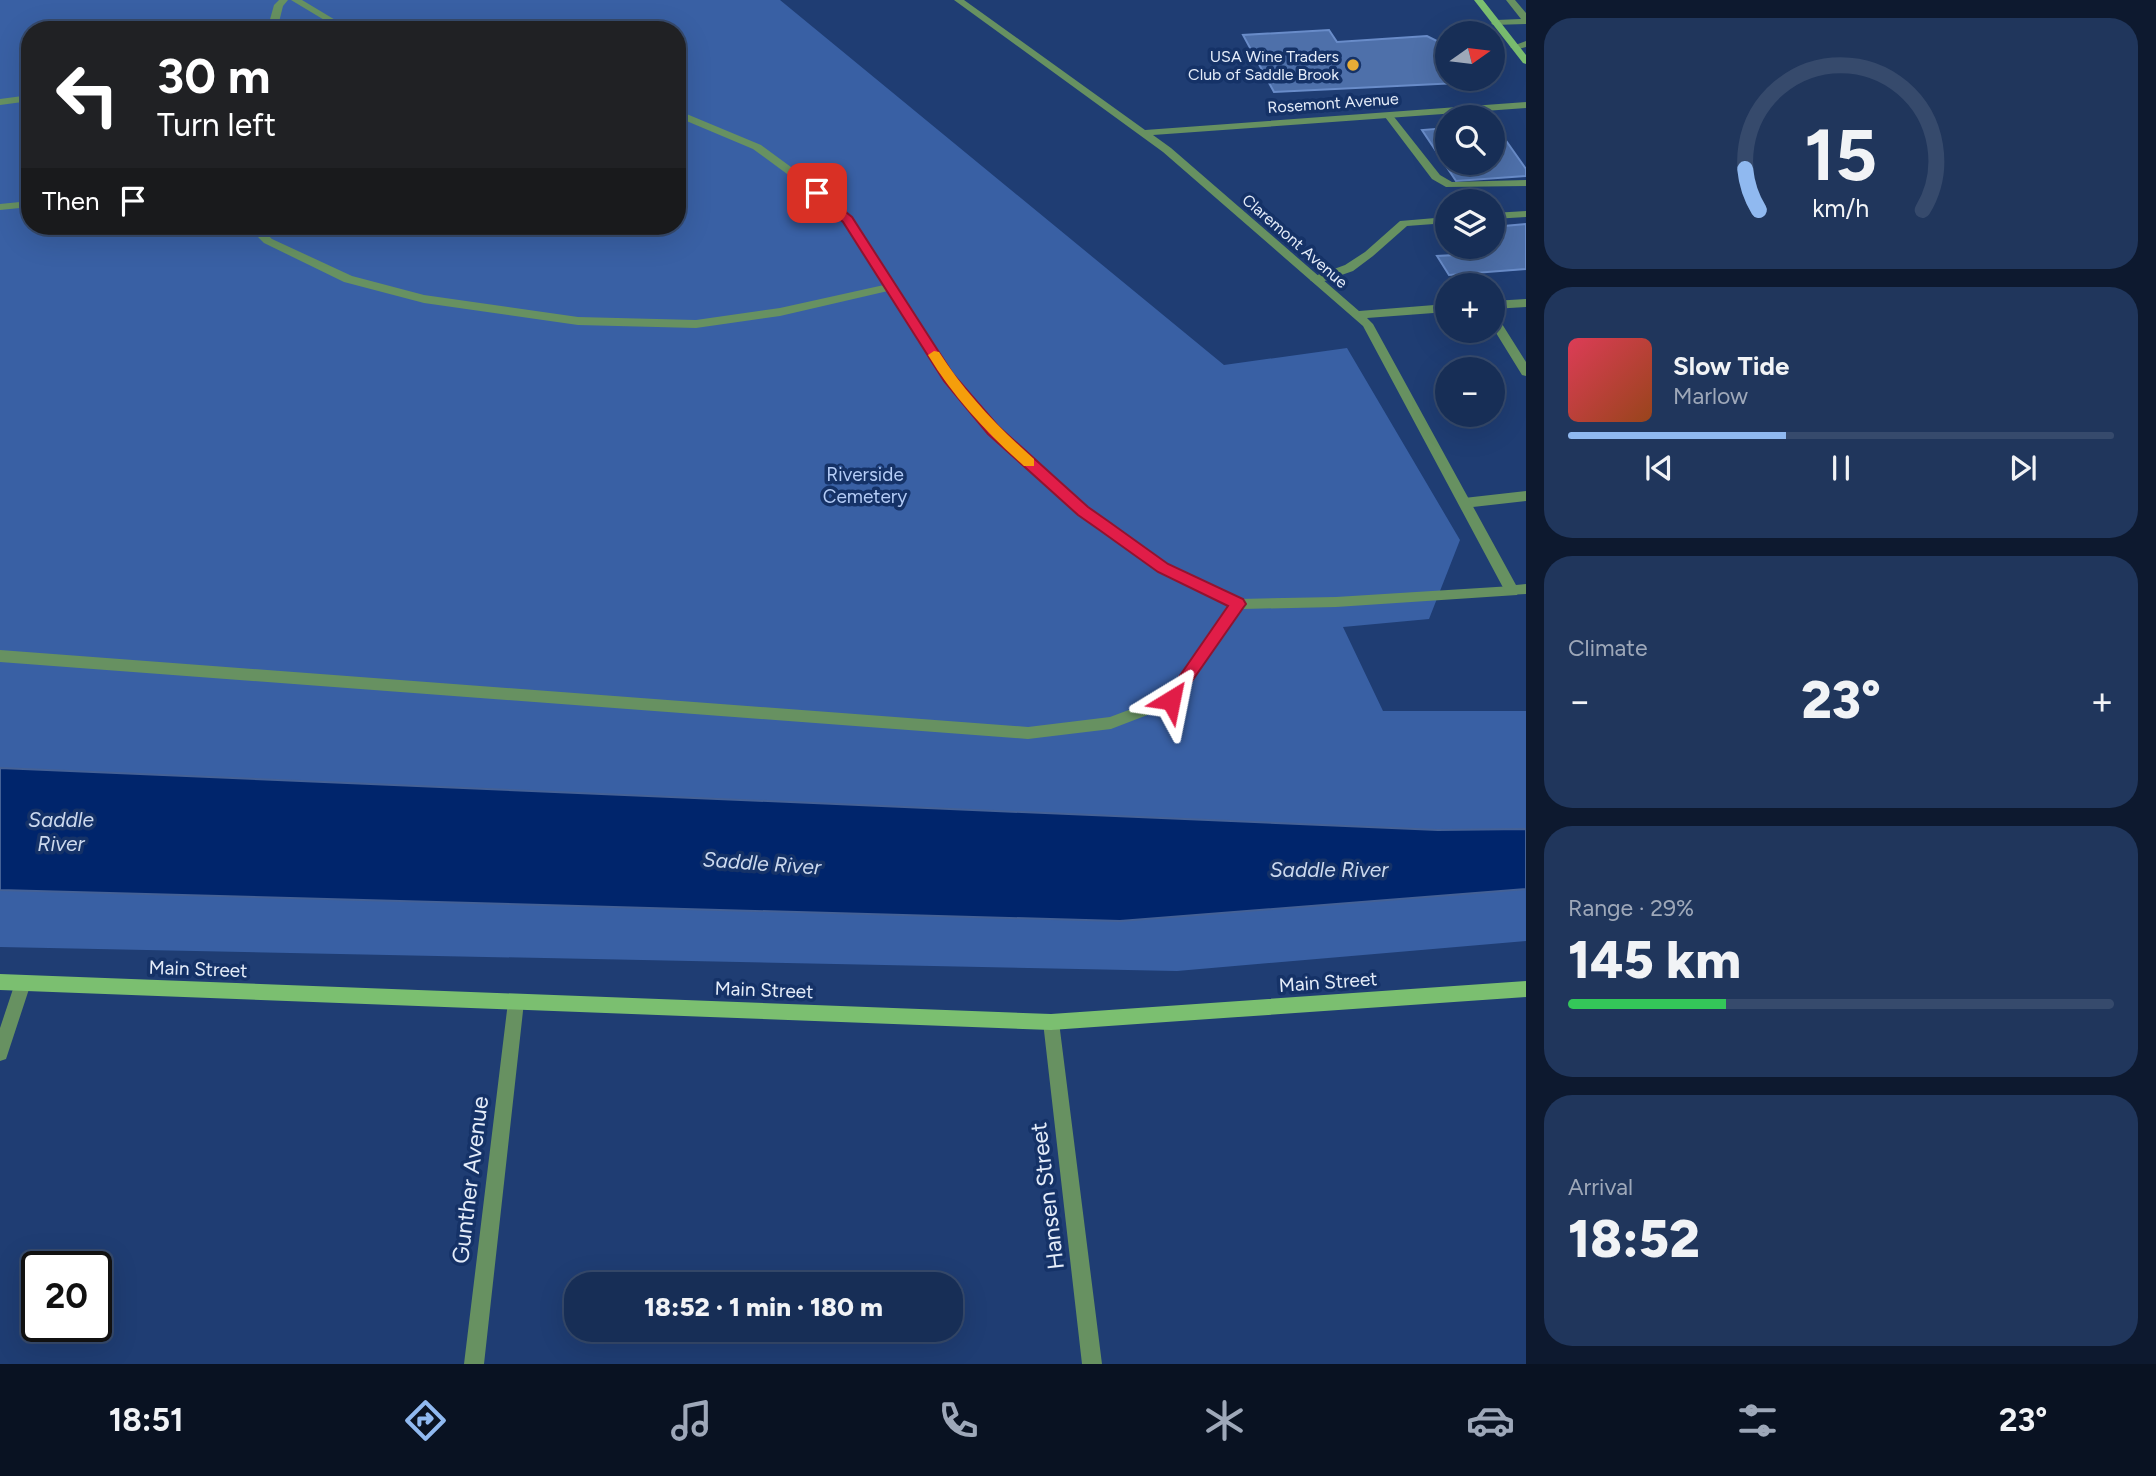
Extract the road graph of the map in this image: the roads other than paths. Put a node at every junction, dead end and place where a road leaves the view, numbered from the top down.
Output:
1 (284, 0) edge
2 (295, 0) edge
3 (958, 0) edge
4 (1478, 0) edge
5 (1510, 0) edge
6 (1526, 20) edge
7 (275, 21) edge
8 (332, 21) edge
9 (1494, 21) edge
10 (1505, 22) edge
11 (1505, 34) edge
12 (1526, 44) edge
13 (1515, 47) junction
14 (1526, 61) edge
15 (21, 99) edge
16 (0, 102) edge
17 (1526, 105) edge
18 (1388, 115) junction
19 (686, 117) edge
20 (1143, 133) junction
21 (1526, 183) edge
22 (21, 205) edge
23 (0, 207) edge
24 (1526, 214) edge
25 (1505, 215) edge
26 (1435, 221) edge
27 (262, 235) edge
28 (1316, 280) junction
29 (891, 287) junction
30 (1526, 303) edge
31 (1505, 304) edge
32 (1435, 310) edge
33 (1356, 315) junction
34 (1505, 338) edge
35 (1526, 372) edge
36 (1526, 496) edge
37 (1464, 503) junction
38 (1519, 590) edge
39 (1238, 604) junction
40 (0, 656) edge
41 (0, 982) edge
42 (23, 983) junction
43 (1526, 989) edge
44 (516, 1002) junction
45 (1051, 1022) junction
46 (0, 1053) edge
47 (474, 1364) edge
48 (1092, 1364) edge

1 - 7 street
2 - 8 street
3 - 20 street, Claremont Avenue
4 - 9 street
5 - 6 street
6 - 10 street
11 - 13 street
12 - 13 street
13 - 14 street
15 - 16 street
17 - 18 street, Rosemont Avenue
18 - 20 street, Rosemont Avenue
18 - 21 street
19 - 29 street
20 - 28 street, Claremont Avenue
22 - 23 street
24 - 25 street
26 - 28 street
27 - 29 street
28 - 33 street, Claremont Avenue
29 - 39 street
30 - 31 street
32 - 33 street
33 - 37 street, Claremont Avenue
34 - 35 street
36 - 37 street
37 - 38 street, Claremont Avenue
38 - 39 street
39 - 40 street
41 - 42 street, Main Street
42 - 44 street, Main Street
42 - 46 street
43 - 45 street, Main Street
44 - 45 street, Main Street
44 - 47 street, Gunther Avenue
45 - 48 street, Hansen Street

